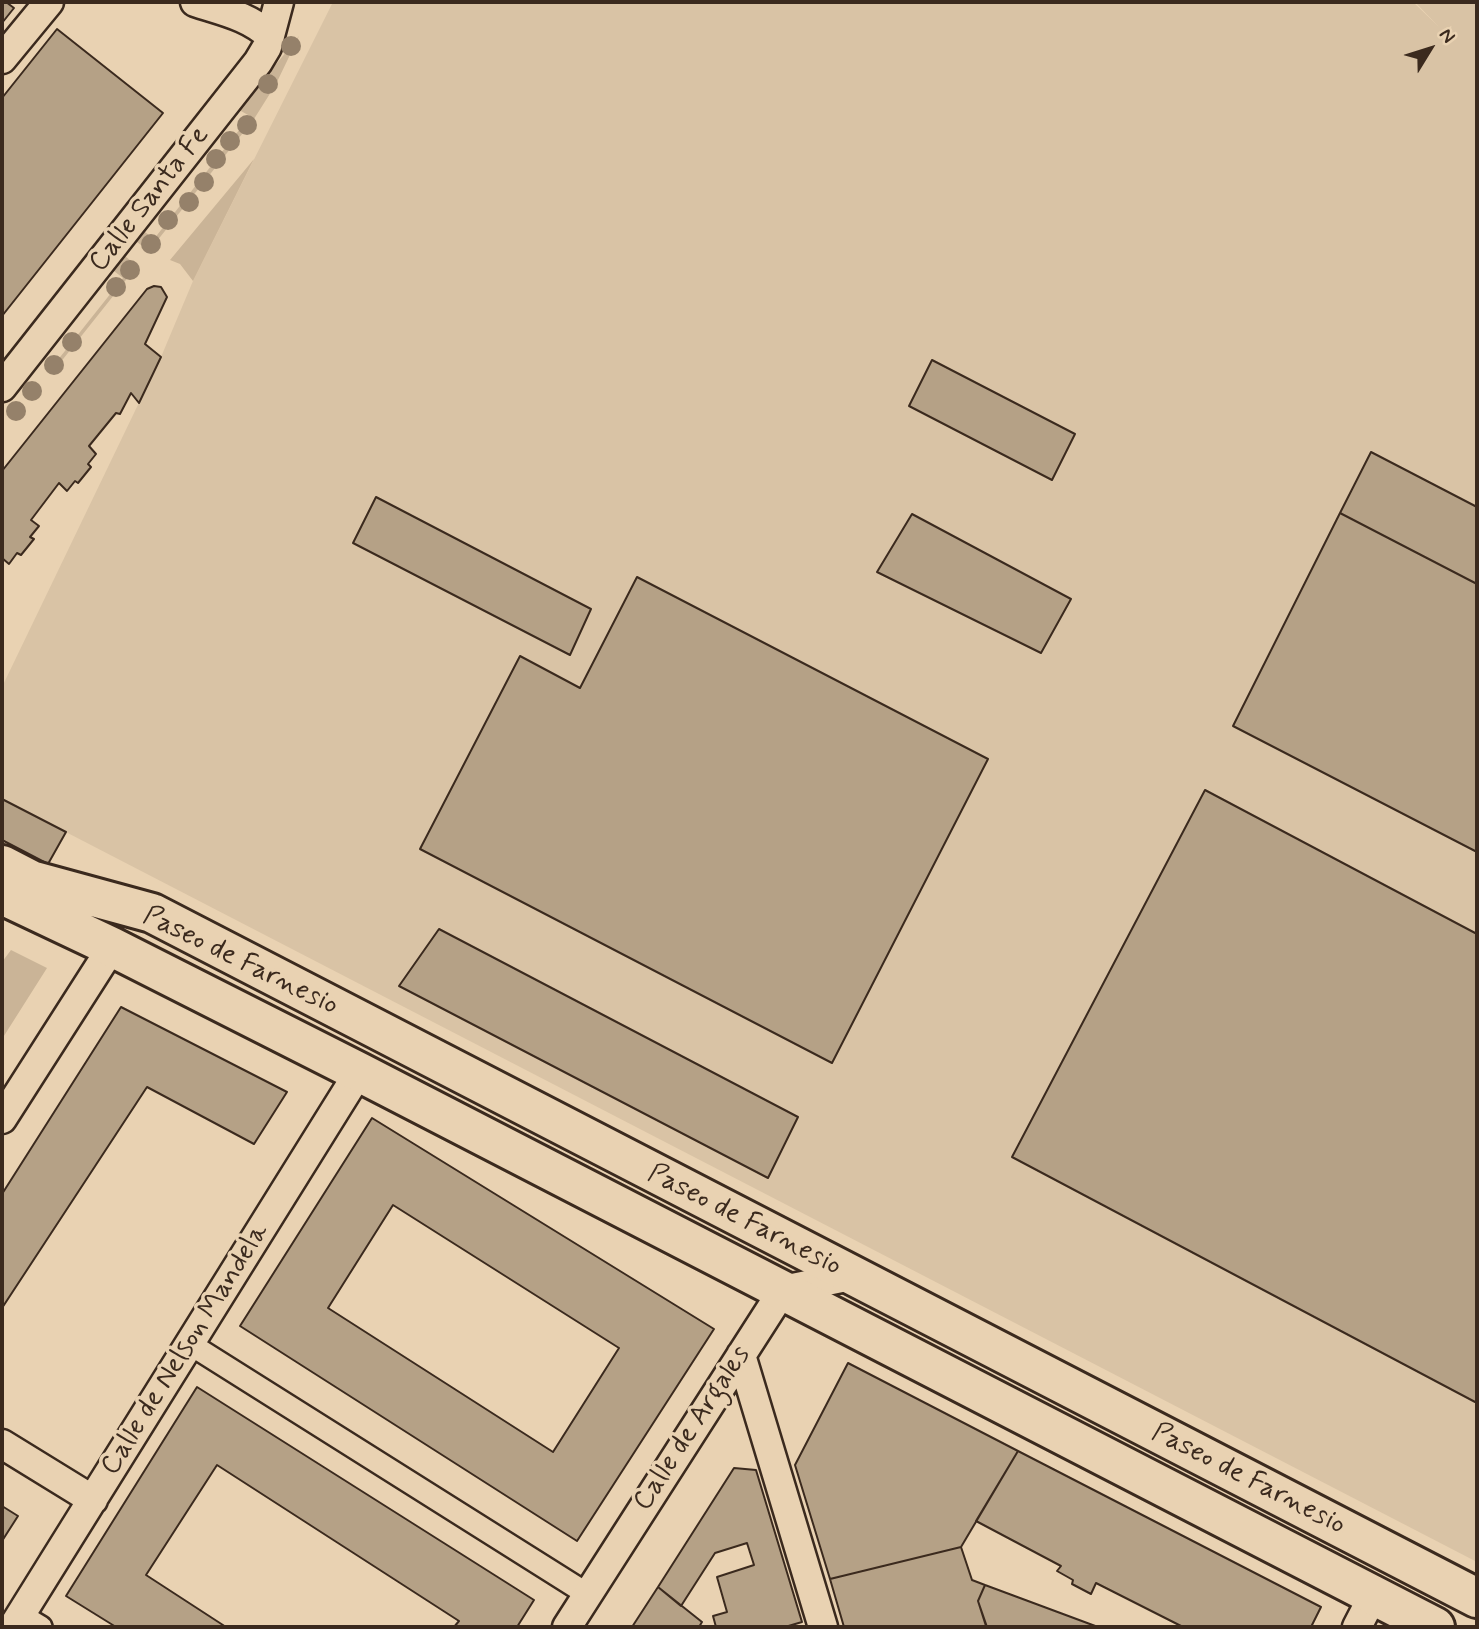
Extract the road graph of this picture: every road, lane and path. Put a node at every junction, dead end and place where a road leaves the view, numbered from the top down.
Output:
1 (49, 2) edge
2 (195, 2) edge
3 (279, 2) edge
4 (270, 36) junction
5 (2, 59) edge
6 (2, 387) edge
7 (2, 865) edge
8 (2, 895) edge
9 (112, 947) junction
10 (359, 1072) junction
11 (2, 1119) edge
12 (851, 1276) junction
13 (783, 1290) junction
14 (190, 1344) junction
15 (741, 1355) junction
16 (2, 1444) edge
17 (93, 1500) junction
18 (587, 1594) junction
19 (1477, 1598) edge
20 (1365, 1611) edge
21 (25, 1623) edge
22 (567, 1627) edge
23 (823, 1627) edge
24 (1435, 1627) edge

1 - 5 street
2 - 4 street
3 - 4 street, Calle Santa Fe
4 - 6 street, Calle Santa Fe
7 - 12 main road, Paseo de Farnesio
8 - 9 main road, Paseo de Farnesio
9 - 10 main road, Paseo de Farnesio
9 - 11 street
10 - 13 main road, Paseo de Farnesio
10 - 14 street, Calle de Nelson Mandela
12 - 13 street
12 - 19 main road, Paseo de Farnesio
13 - 15 street, Calle de Argales
13 - 20 main road, Paseo de Farnesio
14 - 17 street, Calle de Nelson Mandela
14 - 18 street
15 - 18 street, Calle de Argales
15 - 23 street
16 - 17 street
17 - 21 street, Calle de Nelson Mandela
18 - 22 street, Calle de Argales
20 - 24 main road, Paseo de Farnesio

